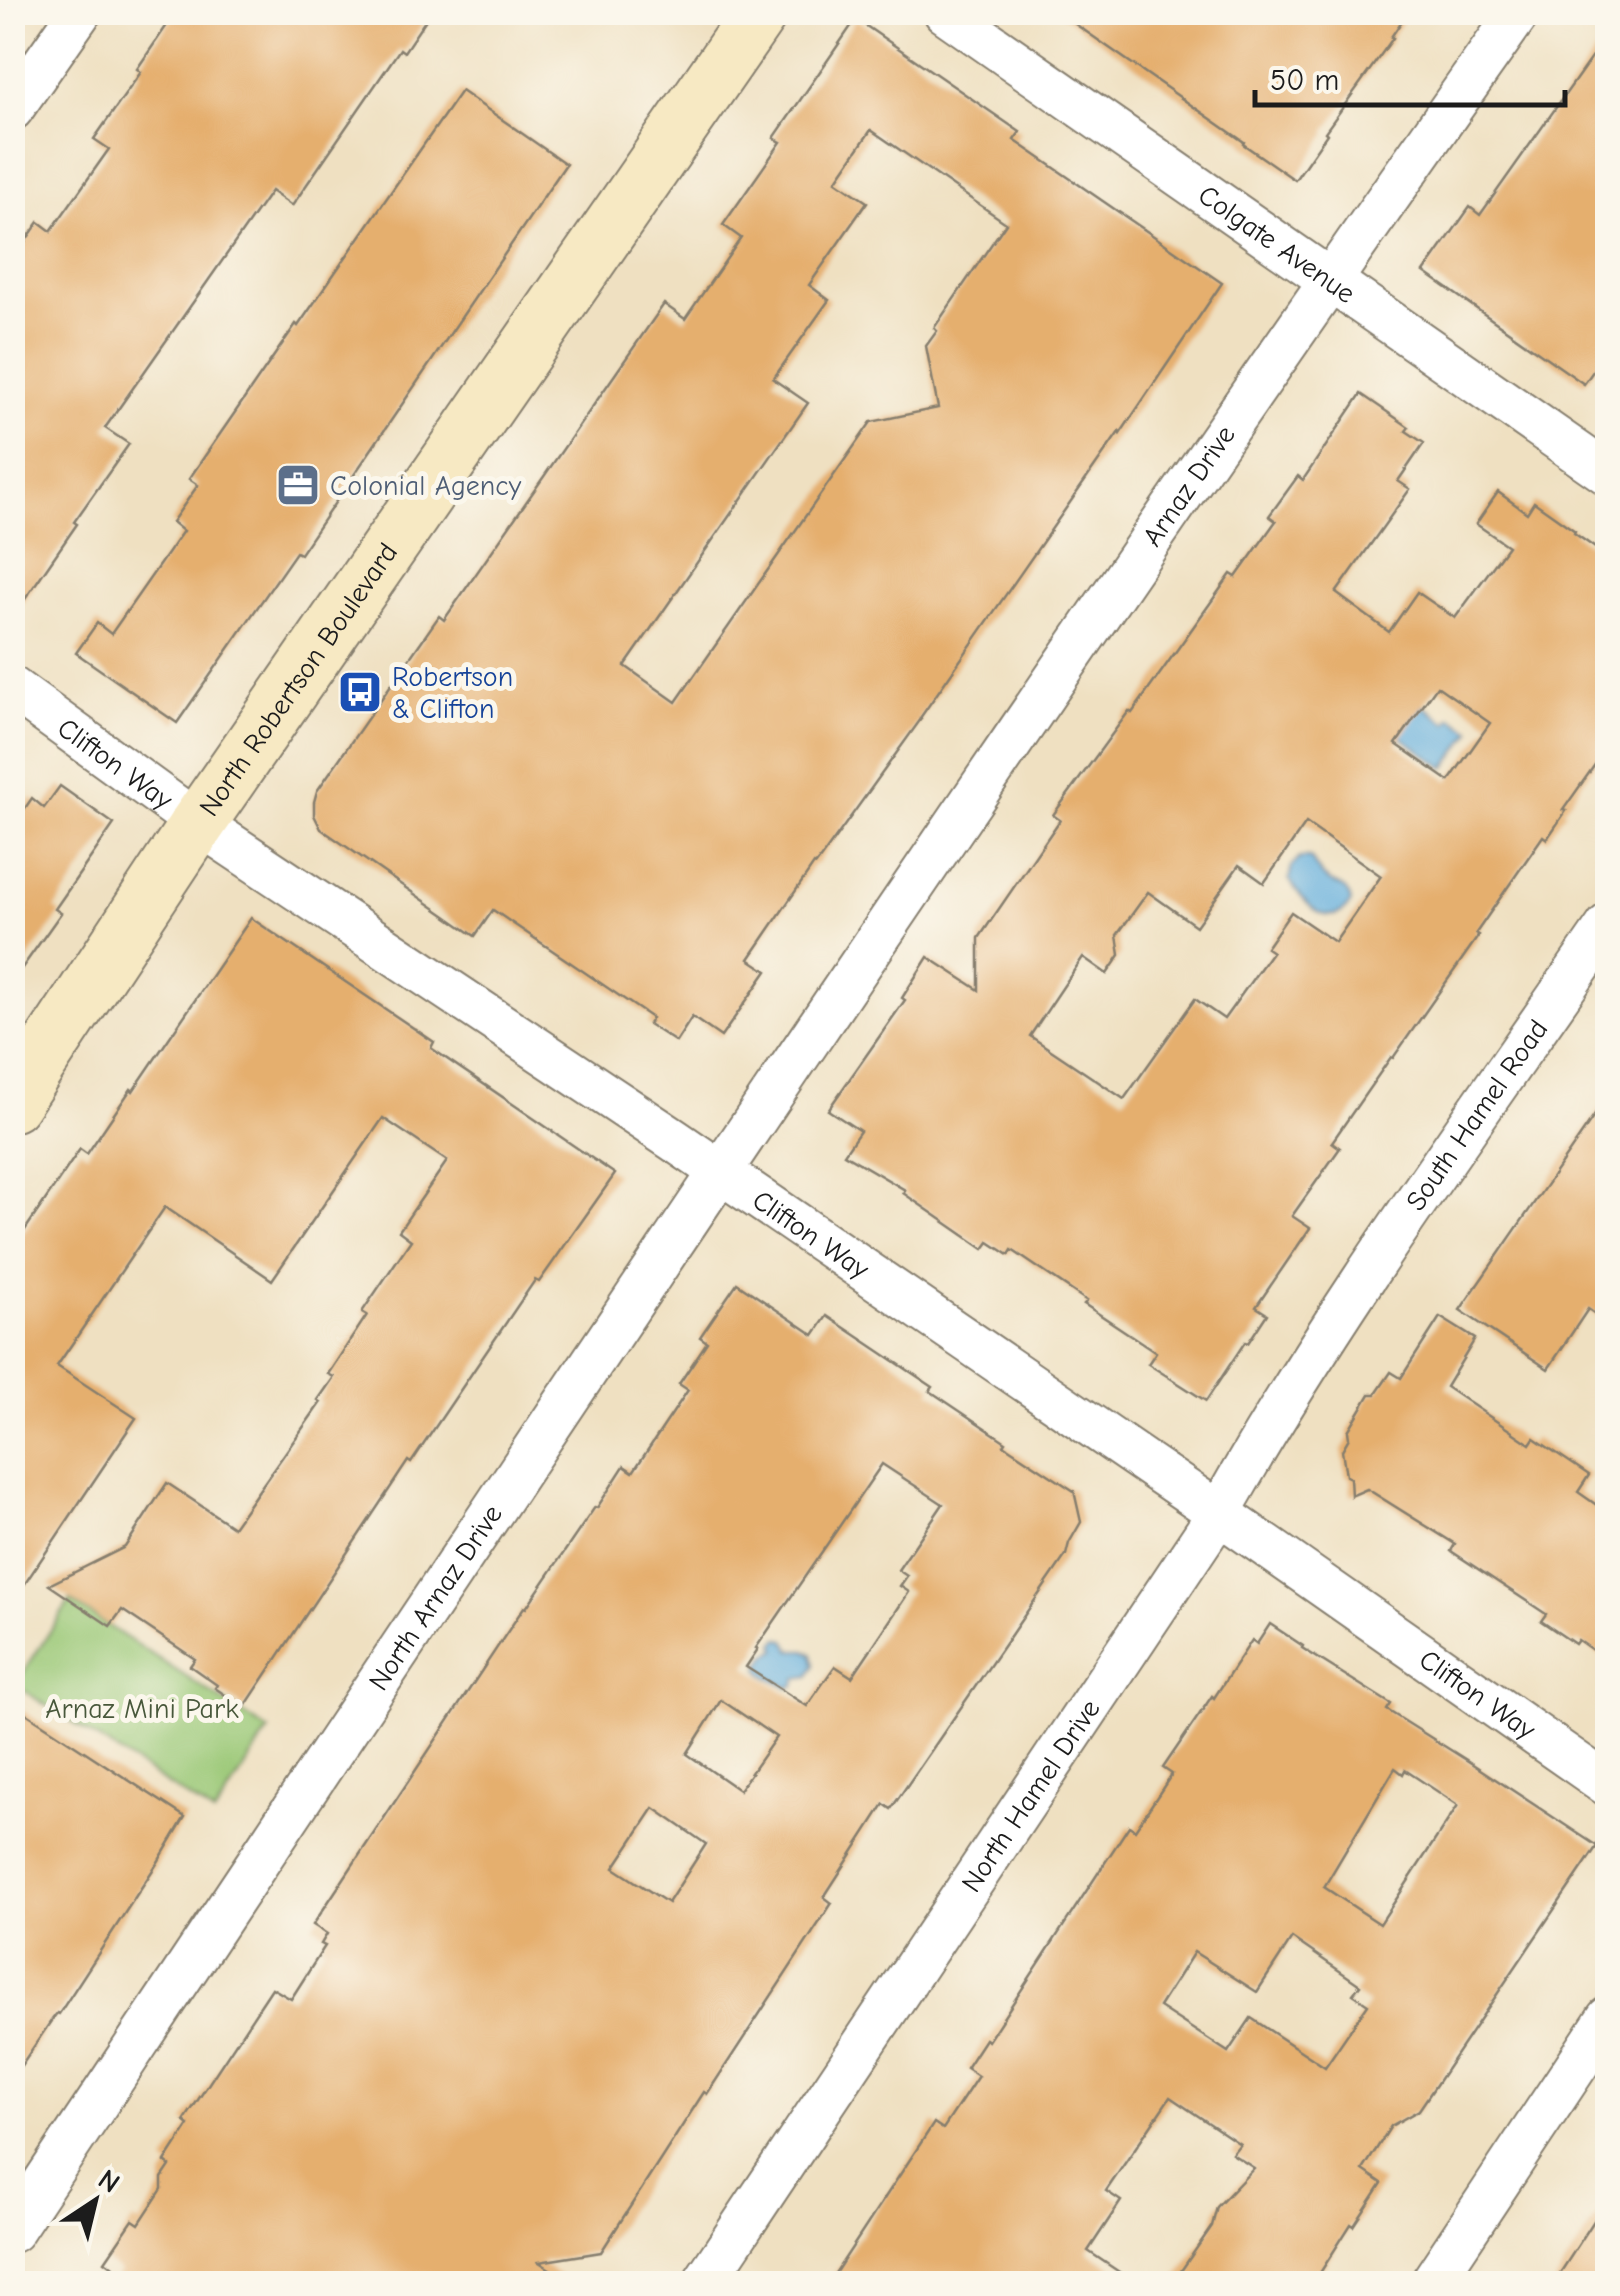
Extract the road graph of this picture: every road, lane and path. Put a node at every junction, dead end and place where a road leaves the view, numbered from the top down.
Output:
1 (80, 12) edge
2 (760, 12) edge
3 (945, 12) edge
4 (1519, 12) edge
5 (12, 108) edge
6 (1329, 281) junction
7 (1608, 474) edge
8 (12, 688) edge
9 (198, 823) junction
10 (1608, 925) edge
11 (861, 963) joint
12 (12, 1104) edge
13 (719, 1172) junction
14 (1348, 1304) joint
15 (1219, 1512) junction
16 (1608, 1785) edge
17 (1608, 2018) edge
18 (12, 2231) edge
19 (703, 2284) edge
20 (1431, 2284) edge

1 - 5 street
2 - 9 main road, North Robertson Boulevard
3 - 6 street, Colgate Avenue
4 - 6 street, Arnaz Drive
6 - 7 street, Colgate Avenue
6 - 11 street, Arnaz Drive
8 - 9 street, Clifton Way
9 - 12 main road, North Robertson Boulevard
9 - 13 street, Clifton Way
10 - 14 street, South Hamel Road
11 - 13 street, North Arnaz Drive
13 - 15 street, Clifton Way
13 - 18 street, North Arnaz Drive
14 - 15 street, North Hamel Drive
15 - 16 street, Clifton Way
15 - 19 street, North Hamel Drive
17 - 20 street

